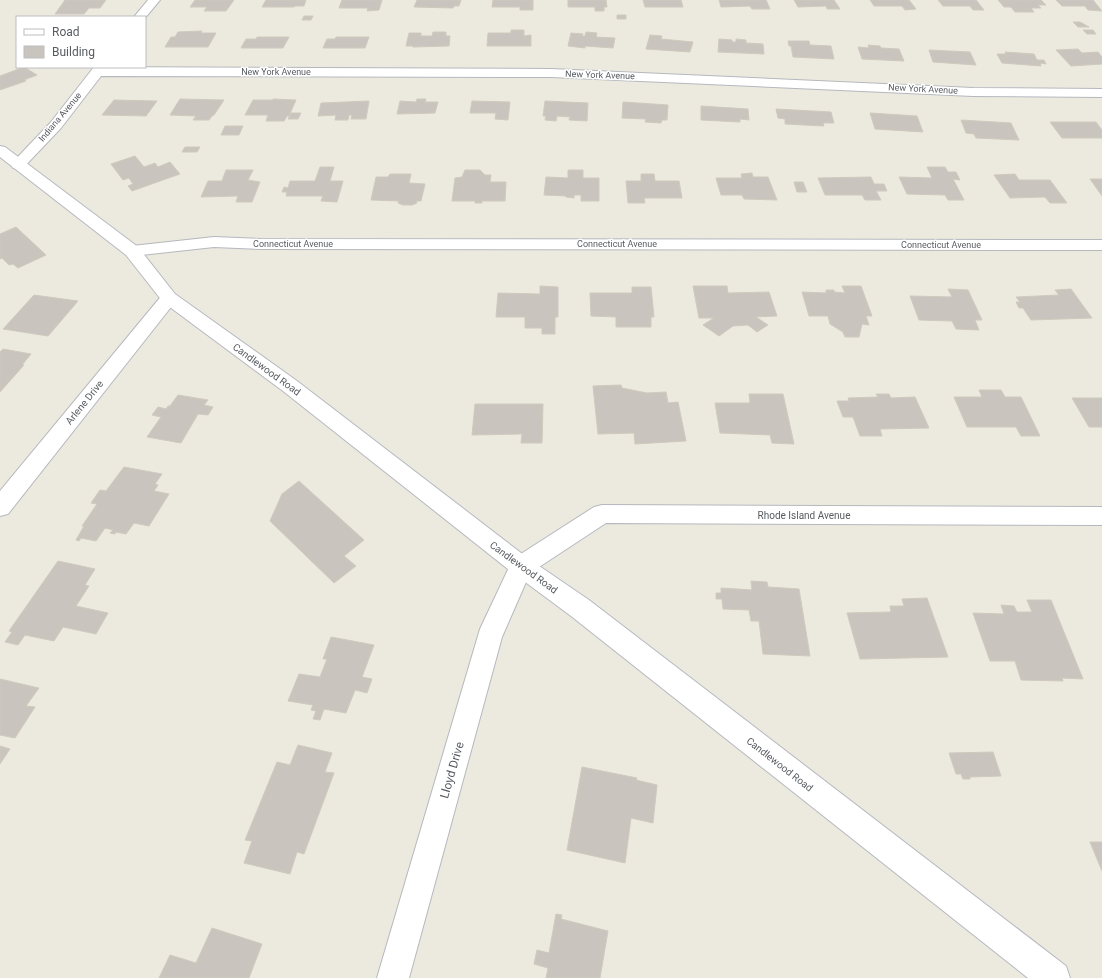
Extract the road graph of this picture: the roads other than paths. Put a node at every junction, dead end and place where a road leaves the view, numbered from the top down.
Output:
1 (154, 0) edge
2 (141, 16) edge
3 (99, 69) edge
4 (1102, 93) edge
5 (0, 150) edge
6 (18, 165) junction
7 (1102, 245) edge
8 (132, 251) junction
9 (169, 298) junction
10 (0, 507) edge
11 (1102, 516) edge
12 (521, 566) junction
13 (393, 978) edge
14 (1054, 978) edge

1 - 2 street
3 - 4 street, New York Avenue
3 - 6 street, Indiana Avenue
5 - 6 street, Candlewood Road
6 - 8 street, Candlewood Road
7 - 8 street, Connecticut Avenue
8 - 9 street, Candlewood Road
9 - 10 street, Arlene Drive
9 - 12 street, Candlewood Road
11 - 12 street, Rhode Island Avenue
12 - 13 street, Lloyd Drive
12 - 14 street, Candlewood Road

